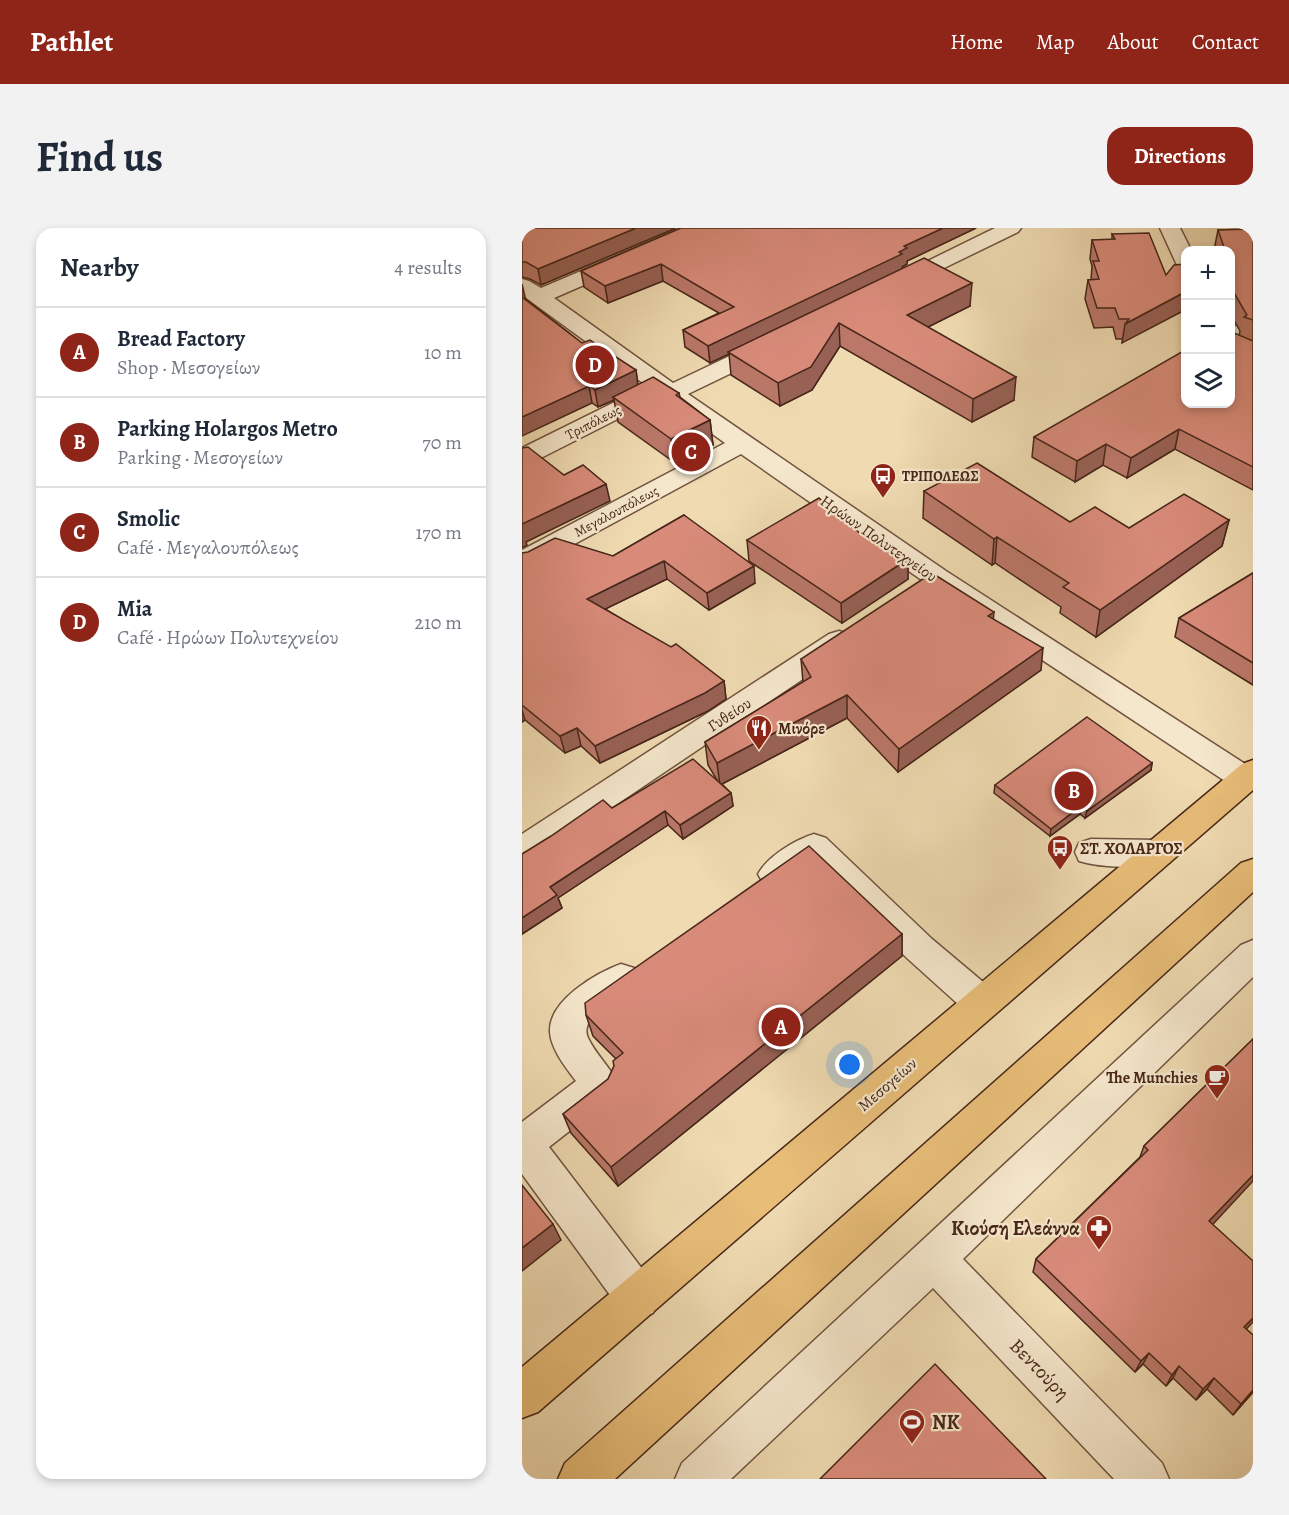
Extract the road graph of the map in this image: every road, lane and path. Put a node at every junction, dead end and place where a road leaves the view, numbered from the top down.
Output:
1 (699, 228) edge
2 (1011, 228) edge
3 (1170, 228) edge
4 (1181, 254) edge
5 (531, 291) edge
6 (874, 295) edge
7 (1253, 330) edge
8 (1235, 333) edge
9 (789, 336) edge
10 (1235, 344) edge
11 (1253, 353) edge
12 (669, 389) junction
13 (742, 444) junction
14 (522, 458) edge
15 (522, 561) edge
16 (867, 623) edge
17 (1250, 786) edge
18 (522, 850) edge
19 (1091, 852) dead end
20 (1158, 853) junction
21 (1251, 868) edge
22 (745, 894) edge
23 (1253, 955) edge
24 (646, 962) edge
25 (982, 1003) junction
26 (934, 1259) junction
27 (638, 1298) junction
28 (522, 1396) edge
29 (581, 1479) edge
30 (698, 1479) edge
31 (1146, 1479) edge

1 - 5 street
2 - 6 street
3 - 4 street
5 - 12 street, Ηρώων Πολυτεχνείου
7 - 8 street
9 - 12 street, Τριπόλεως
10 - 11 street
12 - 13 street, Ηρώων Πολυτεχνείου
12 - 14 street, Τριπόλεως
13 - 15 street, Μεγαλουπόλεως
13 - 17 street, Ηρώων Πολυτεχνείου
16 - 18 street, Γυθείου
17 - 20 main road, Μεσογείων
19 - 20 street
20 - 25 main road, Μεσογείων
21 - 29 main road
22 - 25 street
23 - 26 street
24 - 27 street
25 - 27 main road, Μεσογείων
26 - 30 street
26 - 31 street, Βεντούρη
27 - 28 main road, Μεσογείων

